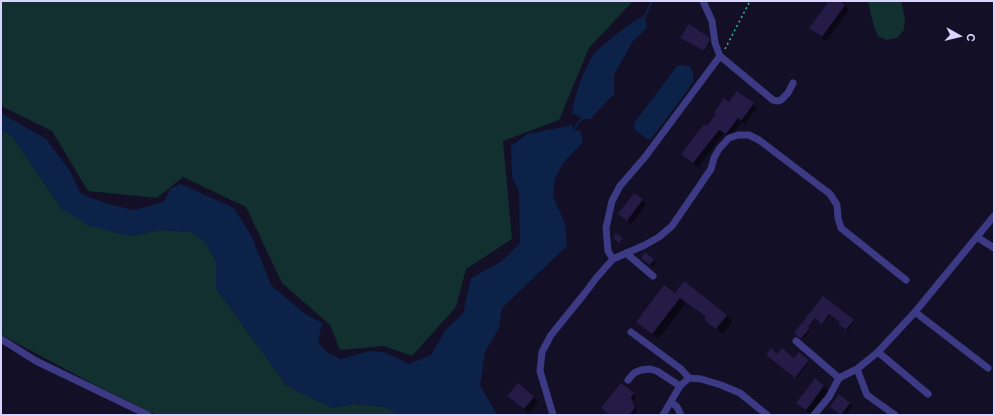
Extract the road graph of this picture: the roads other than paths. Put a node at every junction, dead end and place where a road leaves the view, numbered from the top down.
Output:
1 (703, 1) edge
2 (720, 56) junction
3 (793, 83) dead end
4 (994, 216) edge
5 (978, 237) junction
6 (994, 248) edge
7 (626, 253) junction
8 (613, 259) junction
9 (653, 276) dead end
10 (906, 280) dead end
11 (915, 312) junction
12 (631, 332) dead end
13 (1, 339) edge
14 (796, 341) dead end
15 (878, 352) junction
16 (988, 368) dead end
17 (857, 369) junction
18 (689, 378) junction
19 (839, 378) junction
20 (628, 380) dead end
21 (680, 386) junction
22 (928, 394) dead end
23 (671, 402) junction
24 (148, 415) edge
25 (553, 415) edge
26 (663, 415) edge
27 (681, 415) edge
28 (767, 415) edge
29 (814, 415) edge
30 (894, 415) edge

1 - 2 street
2 - 3 street
2 - 8 street
4 - 5 street
5 - 6 street
5 - 11 street
7 - 8 street
7 - 9 street
7 - 10 street
8 - 25 street
11 - 15 street
11 - 16 street
12 - 18 street
13 - 24 street
14 - 19 street
15 - 17 street
15 - 22 street
17 - 19 street
17 - 30 street
18 - 21 street
18 - 28 street
19 - 29 street
20 - 21 street
21 - 23 street
23 - 26 street
23 - 27 street

